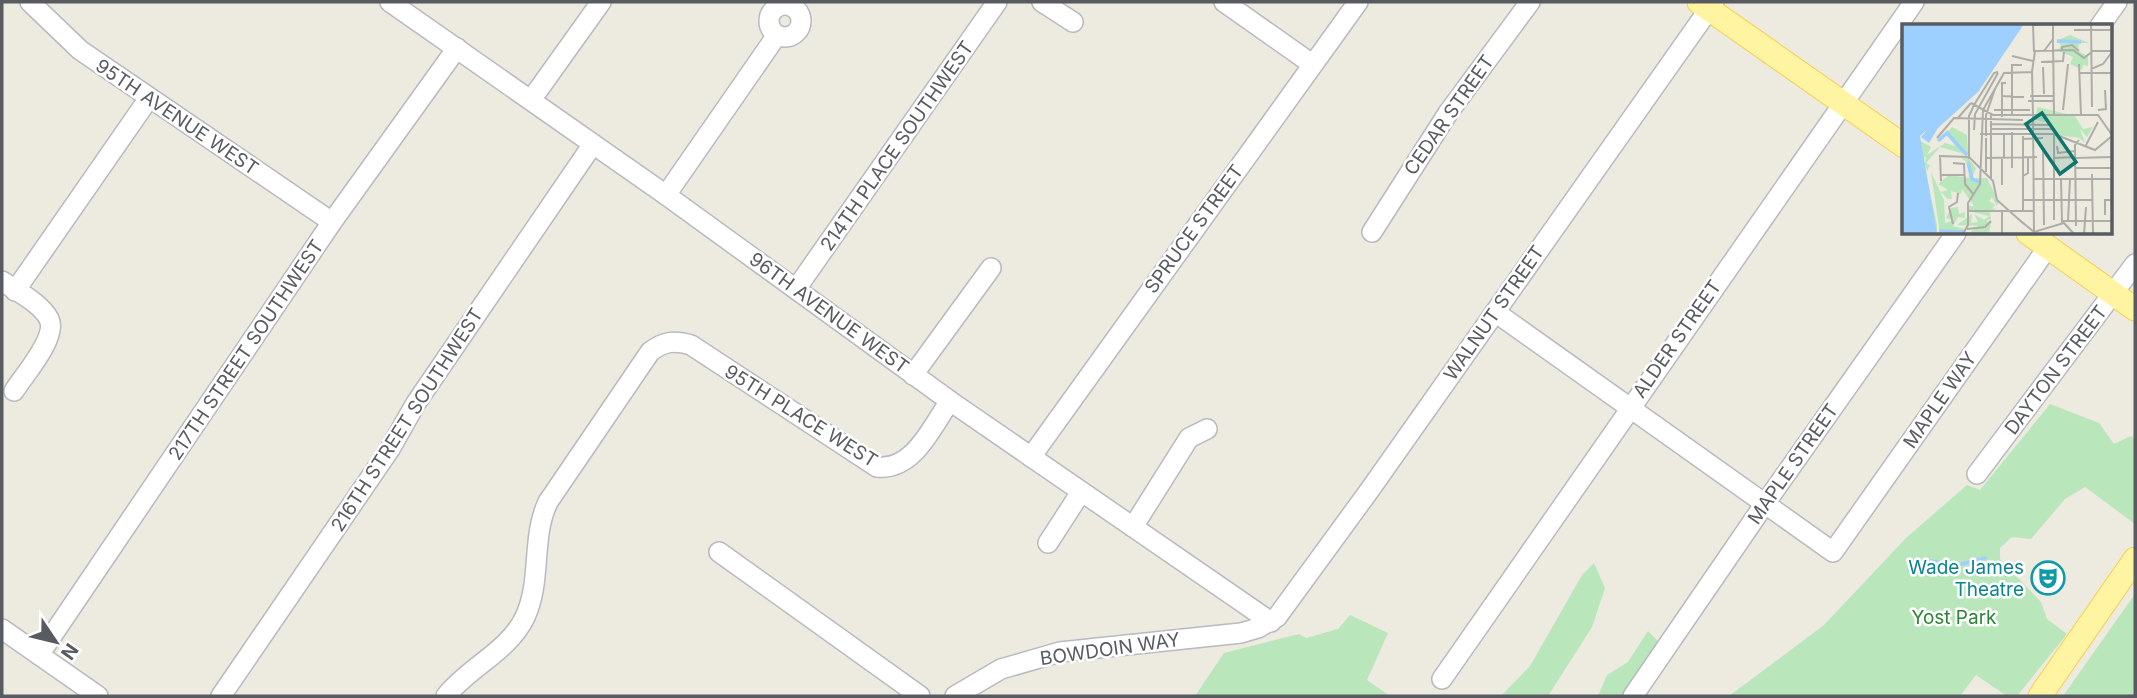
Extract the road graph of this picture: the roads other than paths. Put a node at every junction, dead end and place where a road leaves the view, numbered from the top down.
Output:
1 (30, 2) edge
2 (390, 2) edge
3 (601, 2) edge
4 (997, 2) edge
5 (1042, 2) edge
6 (1224, 2) edge
7 (1357, 2) edge
8 (1530, 2) edge
9 (1914, 2) edge
10 (2117, 2) edge
11 (1707, 4) edge
12 (1073, 22) dead end
13 (2101, 24) edge
14 (777, 35) dead end
15 (457, 48) junction
16 (1312, 64) junction
17 (149, 98) junction
18 (531, 100) junction
19 (1842, 102) junction
20 (593, 144) junction
21 (1902, 145) edge
22 (666, 195) junction
23 (332, 222) junction
24 (1372, 232) dead end
25 (1955, 234) edge
26 (2029, 234) edge
27 (2048, 247) junction
28 (2135, 264) edge
29 (991, 268) dead end
30 (9, 286) edge
31 (796, 289) junction
32 (2114, 294) junction
33 (2135, 309) edge
34 (1495, 312) junction
35 (913, 375) junction
36 (14, 391) dead end
37 (950, 401) junction
38 (1629, 408) junction
39 (1207, 429) dead end
40 (1031, 457) junction
41 (1977, 474) dead end
42 (1081, 492) junction
43 (1764, 505) junction
44 (1133, 527) junction
45 (1048, 543) dead end
46 (719, 552) dead end
47 (2135, 559) edge
48 (1271, 622) junction
49 (2, 629) edge
50 (39, 655) junction
51 (1442, 679) dead end
52 (98, 696) edge
53 (221, 696) edge
54 (446, 696) edge
55 (920, 696) edge
56 (955, 696) edge
57 (1633, 696) edge
58 (2040, 696) edge

1 - 17 street, 95TH AVENUE WEST
2 - 15 street, 96TH AVENUE WEST
3 - 18 street
4 - 31 street, 214TH PLACE SOUTHWEST
5 - 12 street
6 - 16 street
7 - 16 street, SPRUCE STREET
8 - 24 street, CEDAR STREET
9 - 19 street, ALDER STREET
10 - 13 street
11 - 19 main road
11 - 34 street, WALNUT STREET
14 - 22 street
15 - 18 street, 96TH AVENUE WEST
15 - 23 street, 217TH STREET SOUTHWEST
16 - 40 street, SPRUCE STREET
17 - 23 street, 95TH AVENUE WEST
17 - 30 street
18 - 20 street, 96TH AVENUE WEST
19 - 21 main road
19 - 38 street, ALDER STREET
20 - 22 street, 96TH AVENUE WEST
20 - 53 street, 216TH STREET SOUTHWEST
22 - 31 street, 96TH AVENUE WEST
23 - 50 street, 217TH STREET SOUTHWEST
25 - 43 street, MAPLE STREET
26 - 27 main road
27 - 32 main road
27 - 43 street, MAPLE WAY
28 - 32 street, DAYTON STREET
29 - 35 street
30 - 36 street
31 - 35 street, 96TH AVENUE WEST
32 - 33 main road
32 - 41 street, DAYTON STREET
34 - 38 street
34 - 48 street, WALNUT STREET
35 - 37 street, 96TH AVENUE WEST
37 - 40 street, 96TH AVENUE WEST
37 - 54 street, 95TH PLACE WEST
38 - 43 street
38 - 51 street, ALDER STREET
39 - 44 street
40 - 42 street, 96TH AVENUE WEST
42 - 44 street, 96TH AVENUE WEST
42 - 45 street
43 - 57 street, MAPLE STREET
44 - 48 street, 96TH AVENUE WEST
46 - 55 street
47 - 58 main road
48 - 56 street, BOWDOIN WAY
49 - 50 street
50 - 52 street

